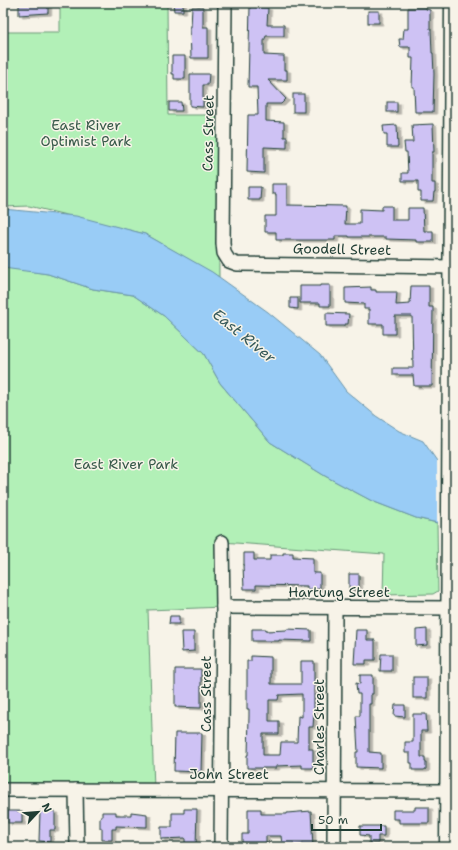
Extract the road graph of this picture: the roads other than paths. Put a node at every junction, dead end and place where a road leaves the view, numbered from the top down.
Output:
1 (225, 3) edge
2 (453, 3) edge
3 (228, 261) joint
4 (453, 267) edge
5 (222, 542) dead end
6 (223, 607) junction
7 (336, 608) junction
8 (452, 608) edge
9 (3, 790) edge
10 (76, 790) junction
11 (222, 791) junction
12 (334, 791) junction
13 (452, 791) edge
14 (77, 847) edge
15 (221, 847) edge
16 (334, 847) edge
17 (448, 847) edge

1 - 3 street, Cass Street
2 - 4 main road
3 - 4 street, Goodell Street
4 - 8 main road
5 - 6 street, Cass Street
6 - 7 street, Hartung Street
6 - 11 street, Cass Street
7 - 8 street, Hartung Street
7 - 12 street, Charles Street
8 - 13 main road
9 - 10 street, John Street
10 - 11 street, John Street
10 - 14 street
11 - 12 street, John Street
11 - 15 street, Cass Street
12 - 13 street, John Street
12 - 16 street, Charles Street
13 - 17 main road

